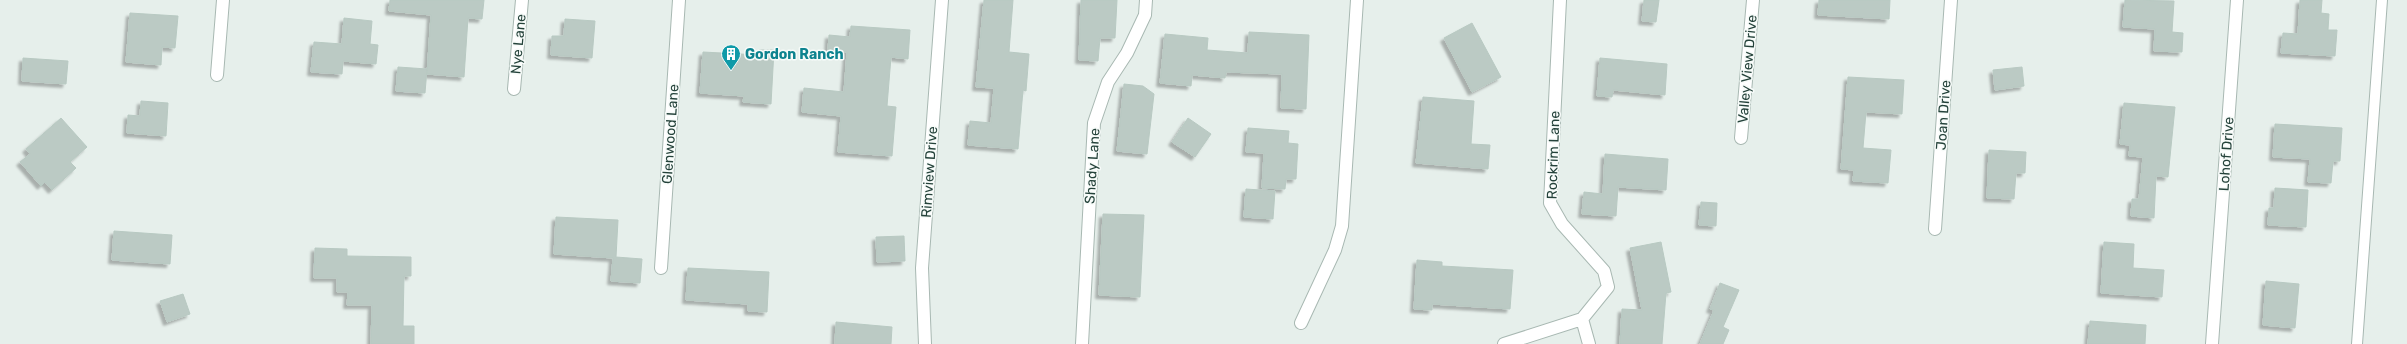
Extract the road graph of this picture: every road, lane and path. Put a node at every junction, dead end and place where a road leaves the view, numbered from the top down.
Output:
1 (223, 0) edge
2 (522, 0) edge
3 (679, 0) edge
4 (942, 0) edge
5 (1146, 0) edge
6 (1357, 0) edge
7 (1560, 0) edge
8 (1753, 0) edge
9 (1950, 0) edge
10 (2237, 0) edge
11 (2382, 0) edge
12 (217, 75) dead end
13 (514, 89) dead end
14 (1741, 138) dead end
15 (1935, 229) dead end
16 (661, 268) dead end
17 (1582, 319) junction
18 (1301, 323) dead end
19 (925, 344) edge
20 (1082, 344) edge
21 (1504, 344) edge
22 (1589, 344) edge
23 (2212, 344) edge
24 (2357, 344) edge

1 - 12 street
2 - 13 street, Nye Lane
3 - 16 street, Glenwood Lane
4 - 19 street, Rimview Drive
5 - 20 street, Shady Lane
6 - 18 street
7 - 17 street, Rockrim Lane
8 - 14 street, Valley View Drive
9 - 15 street, Joan Drive
10 - 23 street, Lohof Drive
11 - 24 lane
17 - 21 street
17 - 22 street

